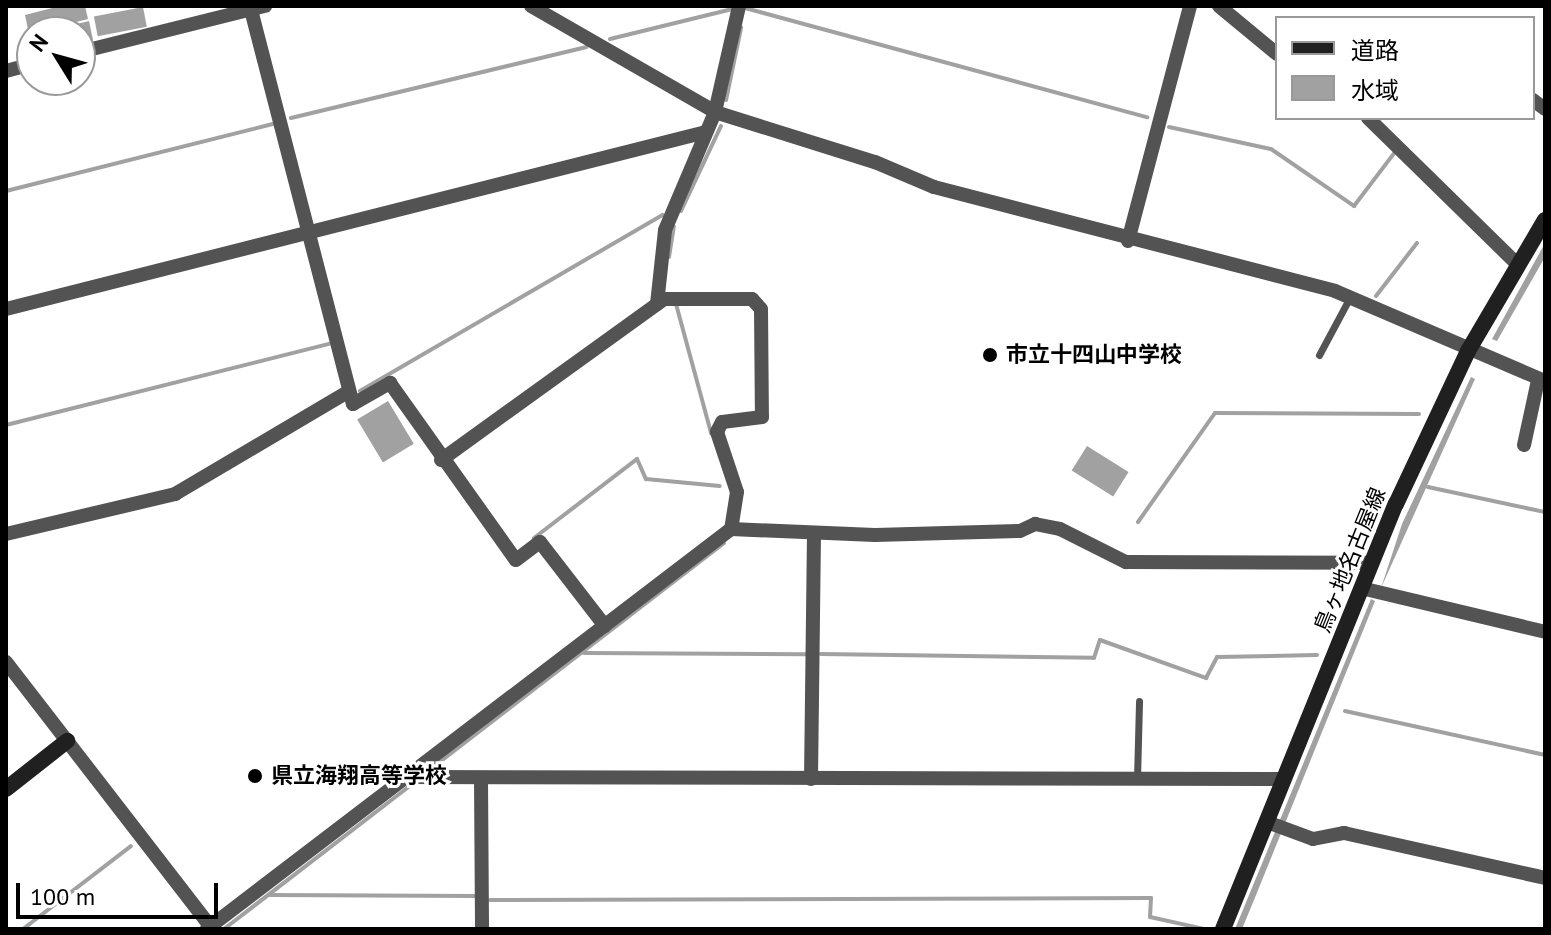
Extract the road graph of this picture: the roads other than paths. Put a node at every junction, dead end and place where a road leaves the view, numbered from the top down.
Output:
1 (531, 6) edge
2 (739, 6) edge
3 (1189, 6) edge
4 (1219, 6) edge
5 (255, 7) edge
6 (96, 48) edge
7 (1275, 52) edge
8 (715, 112) junction
9 (1370, 120) edge
10 (706, 132) junction
11 (1545, 220) edge
12 (308, 232) junction
13 (1128, 241) junction
14 (1518, 265) junction
15 (1350, 297) junction
16 (657, 304) junction
17 (6, 309) edge
18 (1468, 351) junction
19 (1319, 355) dead end
20 (1542, 380) edge
21 (349, 391) junction
22 (1524, 445) dead end
23 (441, 460) junction
24 (731, 529) junction
25 (6, 534) edge
26 (814, 534) junction
27 (1372, 563) junction
28 (1361, 588) junction
29 (605, 626) junction
30 (1545, 632) edge
31 (6, 662) edge
32 (1139, 701) dead end
33 (67, 741) junction
34 (406, 777) junction
35 (811, 779) junction
36 (1137, 779) junction
37 (1284, 779) junction
38 (481, 780) junction
39 (6, 789) edge
40 (1275, 825) junction
41 (1545, 878) edge
42 (209, 928) edge
43 (482, 929) edge
44 (1223, 929) edge

1 - 8 street
2 - 8 street
3 - 13 street
4 - 7 street
5 - 6 street
5 - 12 street
8 - 10 street
8 - 13 street
9 - 14 street
10 - 12 street
10 - 16 street
11 - 14 main road, 鳥ヶ地名古屋線
12 - 17 street
12 - 21 street
13 - 15 street
14 - 18 main road, 鳥ヶ地名古屋線
15 - 18 street
15 - 19 lane
16 - 23 street
16 - 24 street
18 - 20 street
18 - 27 main road, 鳥ヶ地名古屋線
20 - 22 street
21 - 23 street
21 - 25 street
23 - 29 street
24 - 26 street
24 - 29 street
26 - 27 street
26 - 35 street
27 - 28 main road, 鳥ヶ地名古屋線
28 - 30 street
28 - 37 main road, 鳥ヶ地名古屋線
29 - 34 street
31 - 33 street
32 - 36 lane
33 - 39 main road
33 - 42 street
34 - 38 street
34 - 42 street
35 - 36 street
35 - 38 street
36 - 37 street
37 - 40 main road, 鳥ヶ地名古屋線
38 - 43 street
40 - 41 street
40 - 44 main road, 鳥ヶ地名古屋線

